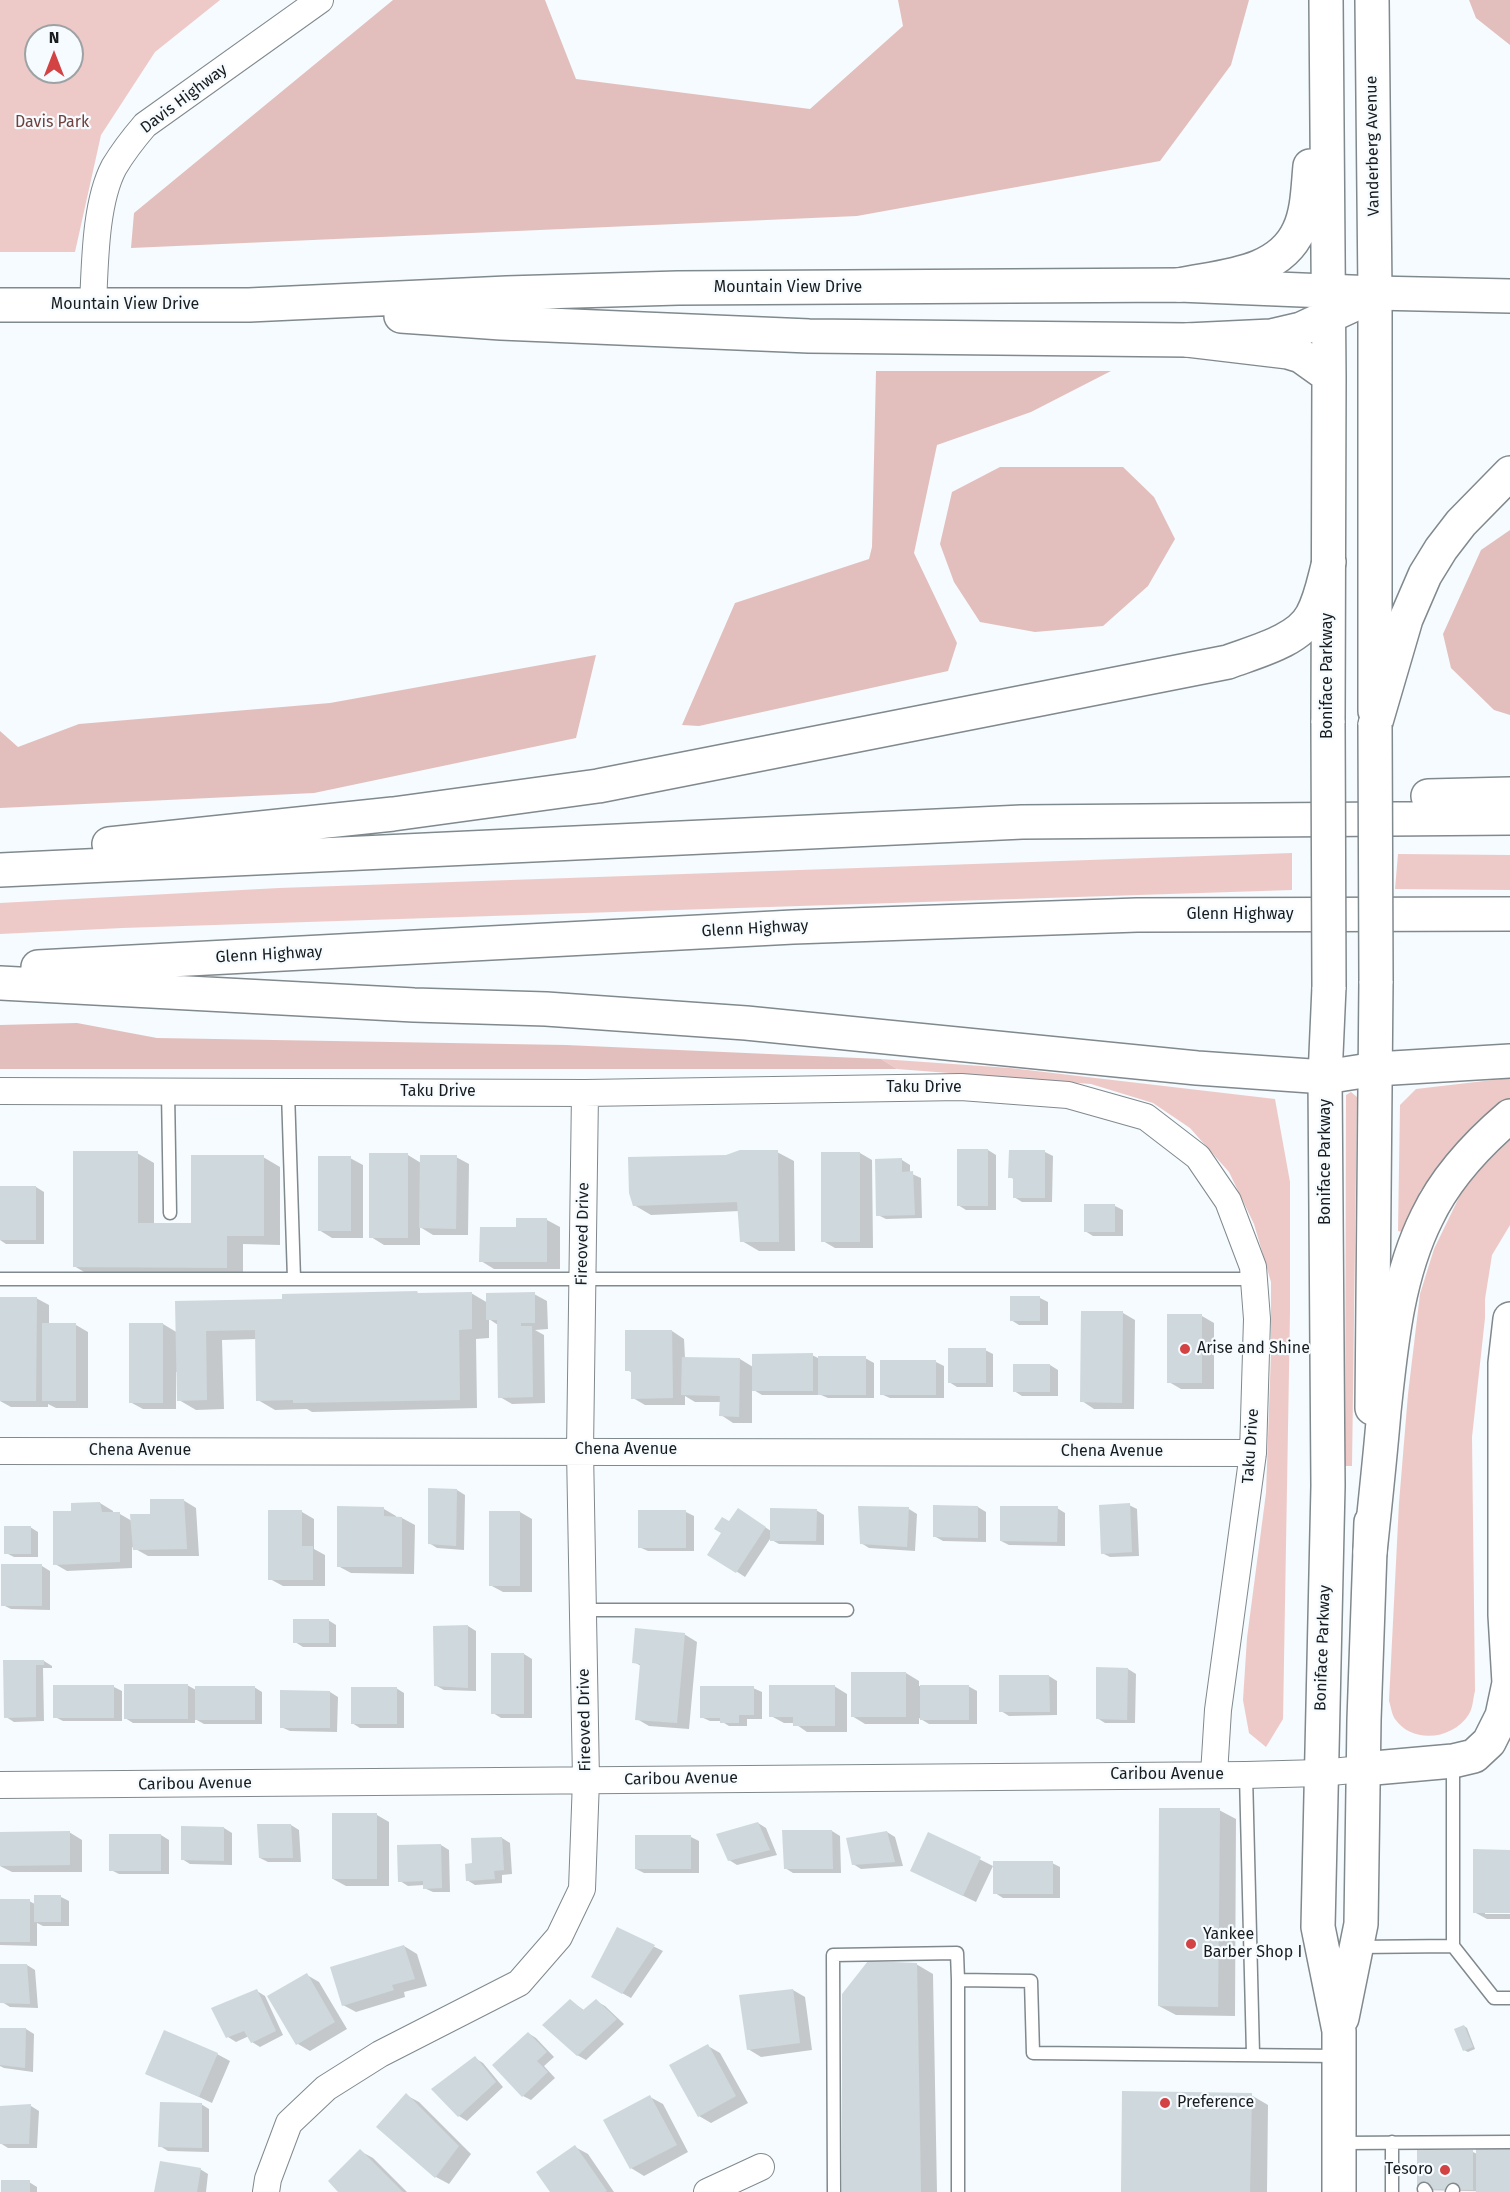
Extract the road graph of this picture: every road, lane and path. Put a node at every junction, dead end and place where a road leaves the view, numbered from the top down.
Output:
1 (320, 0) edge
2 (1326, 0) edge
3 (1372, 0) edge
4 (1179, 285) junction
5 (1375, 293) junction
6 (1510, 296) edge
7 (1328, 304) junction
8 (0, 305) edge
9 (93, 305) junction
10 (249, 305) junction
11 (1187, 340) junction
12 (1329, 376) junction
13 (1510, 473) edge
14 (1329, 562) junction
15 (1375, 725) junction
16 (1510, 794) edge
17 (1510, 818) edge
18 (1022, 822) junction
19 (0, 855) edge
20 (0, 870) edge
21 (1510, 914) edge
22 (0, 969) edge
23 (0, 983) edge
24 (1510, 1061) edge
25 (1376, 1069) junction
26 (1325, 1077) junction
27 (0, 1090) edge
28 (168, 1092) junction
29 (288, 1092) junction
30 (585, 1093) junction
31 (1510, 1116) edge
32 (170, 1213) dead end
33 (582, 1278) junction
34 (0, 1279) edge
35 (294, 1279) junction
36 (1254, 1279) junction
37 (1510, 1319) edge
38 (580, 1450) junction
39 (0, 1451) edge
40 (1253, 1453) junction
41 (1370, 1552) junction
42 (1508, 1588) edge
43 (583, 1610) junction
44 (847, 1610) dead end
45 (1453, 1761) junction
46 (1363, 1769) junction
47 (1320, 1773) junction
48 (1214, 1774) junction
49 (1246, 1774) junction
50 (586, 1780) junction
51 (0, 1785) edge
52 (1453, 1946) junction
53 (1356, 1947) junction
54 (958, 1980) junction
55 (1510, 1998) edge
56 (1339, 2043) junction
57 (1253, 2054) junction
58 (1392, 2142) junction
59 (1510, 2142) edge
60 (1339, 2143) junction
61 (761, 2167) dead end
62 (266, 2192) edge
63 (707, 2192) edge
64 (834, 2192) edge
65 (958, 2192) edge
66 (1339, 2192) edge
67 (1392, 2192) edge

1 - 9 street, Davis Highway
2 - 4 main road
2 - 7 main road
3 - 5 main road, Vanderberg Avenue
4 - 7 main road, Mountain View Drive
4 - 10 main road, Mountain View Drive
5 - 6 main road
5 - 7 main road
5 - 15 main road, Boniface Parkway
7 - 11 main road
7 - 12 main road, Boniface Parkway
8 - 9 main road, Mountain View Drive
9 - 10 main road, Mountain View Drive
10 - 11 main road, Mountain View Drive
11 - 12 main road
12 - 14 main road, Boniface Parkway
13 - 15 main road
14 - 19 main road
14 - 26 main road, Boniface Parkway, bridge
15 - 25 main road, Boniface Parkway, bridge
16 - 18 main road
17 - 18 main road
18 - 20 main road
21 - 22 main road, Glenn Highway
23 - 26 main road
24 - 25 main road
25 - 26 main road
25 - 41 main road, Boniface Parkway
26 - 47 main road, Boniface Parkway
27 - 28 street, Taku Drive
28 - 29 street, Taku Drive
28 - 32 lane
29 - 30 street, Taku Drive
29 - 35 lane
30 - 33 street, Fireoved Drive
30 - 36 street, Taku Drive
31 - 41 main road
33 - 35 lane
33 - 36 lane
33 - 38 street, Fireoved Drive
34 - 35 lane
36 - 40 street, Taku Drive
37 - 42 main road
38 - 39 street, Chena Avenue
38 - 40 street, Chena Avenue
38 - 43 street, Fireoved Drive
40 - 48 street, Taku Drive
41 - 46 main road, Boniface Parkway
42 - 45 main road
43 - 44 lane
43 - 50 street, Fireoved Drive
45 - 46 main road
45 - 52 lane
46 - 47 street, Caribou Avenue
46 - 53 main road, Boniface Parkway
47 - 49 street, Caribou Avenue
47 - 56 main road, Boniface Parkway
48 - 49 street, Caribou Avenue
48 - 50 street, Caribou Avenue
49 - 57 lane
50 - 51 street, Caribou Avenue
50 - 62 street, Fireoved Drive
52 - 53 lane
52 - 55 lane
53 - 56 main road, Boniface Parkway
54 - 57 lane
54 - 64 lane
54 - 65 lane
56 - 57 lane
56 - 60 main road, Boniface Parkway
58 - 59 lane
58 - 60 lane
58 - 67 lane
60 - 66 main road, Boniface Parkway
61 - 63 street

